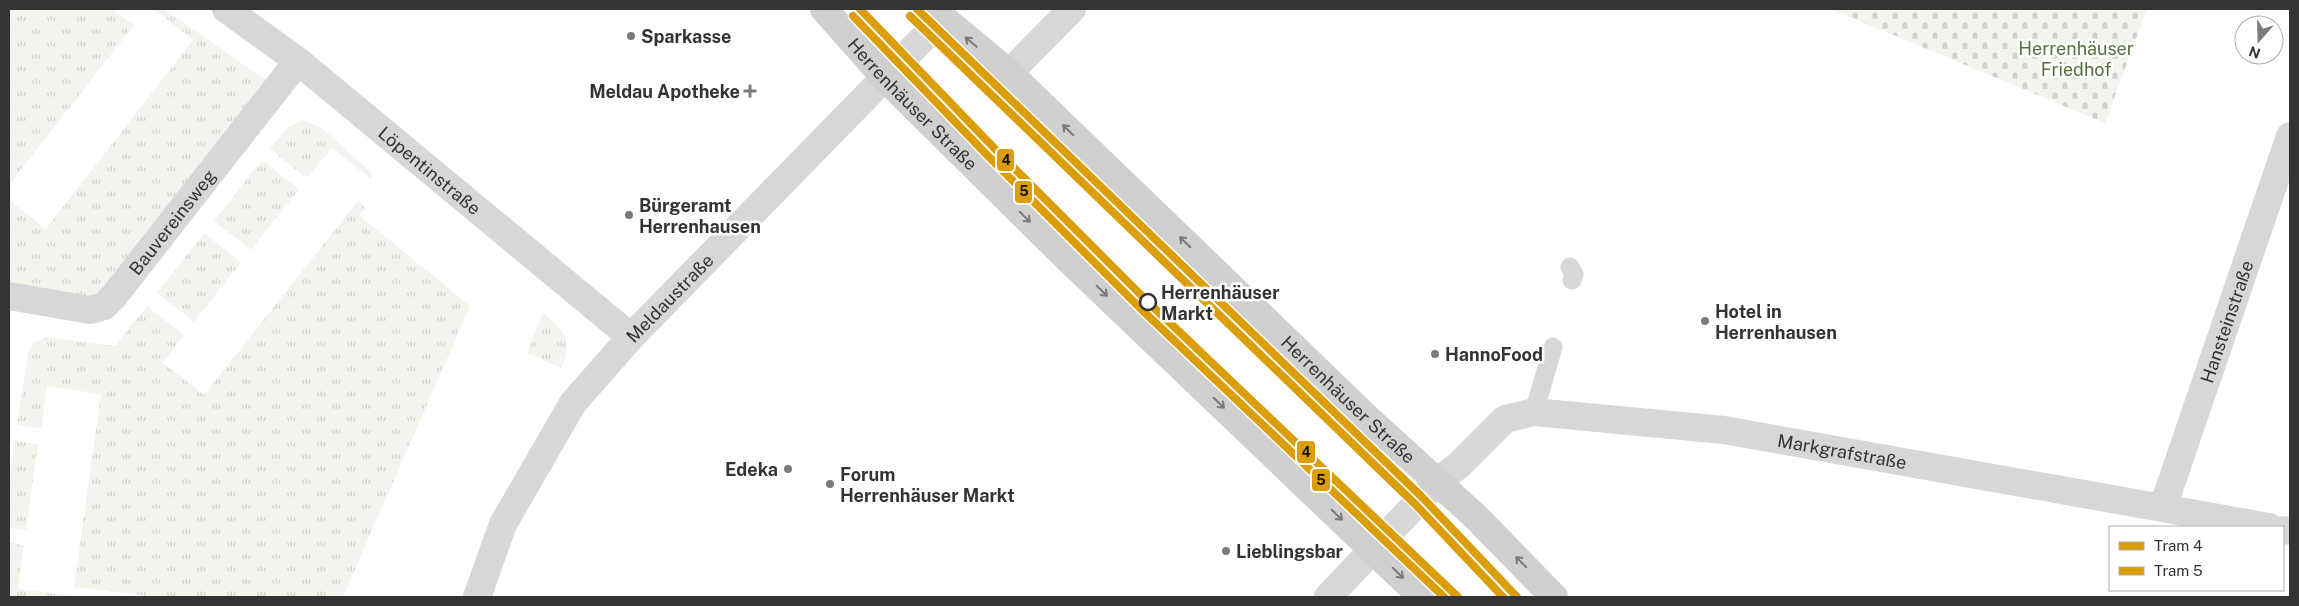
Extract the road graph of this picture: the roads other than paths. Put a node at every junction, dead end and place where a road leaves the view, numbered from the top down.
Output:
1 (226, 9) edge
2 (824, 9) edge
3 (1072, 9) edge
4 (937, 14) edge
5 (298, 61) junction
6 (1009, 74) junction
7 (885, 78) junction
8 (2290, 136) edge
9 (9, 296) edge
10 (631, 337) junction
11 (1553, 347) dead end
12 (1534, 412) junction
13 (1438, 481) junction
14 (2163, 507) junction
15 (2264, 526) edge
16 (1373, 549) junction
17 (477, 597) edge
18 (1328, 597) edge
19 (1422, 597) edge
20 (1554, 597) edge

1 - 5 street, Löpentinstraße
2 - 7 street, Herrenhäuser Straße
3 - 6 street
6 -> 4 street, Herrenhäuser Straße
4 - 7 street, Meldaustraße
5 - 9 street, Bauvereinsweg
5 - 10 street, Löpentinstraße
13 -> 6 street, Herrenhäuser Straße
7 - 10 street, Meldaustraße
7 -> 16 street, Herrenhäuser Straße
8 - 14 street, Hansteinstraße
10 - 17 street, Meldaustraße
11 - 12 lane
12 - 13 street, Markgrafstraße
12 - 14 street, Markgrafstraße
13 - 16 street
20 -> 13 street, Herrenhäuser Straße
14 - 15 street, Markgrafstraße
16 - 18 street
16 -> 19 street, Herrenhäuser Straße

